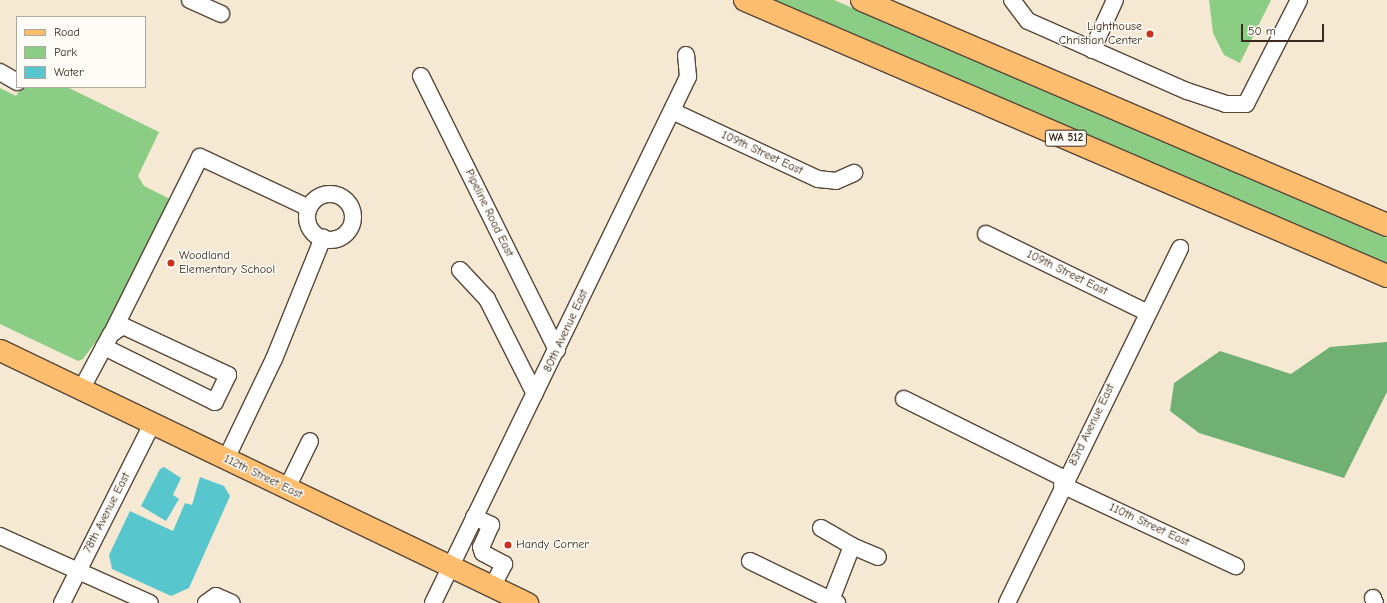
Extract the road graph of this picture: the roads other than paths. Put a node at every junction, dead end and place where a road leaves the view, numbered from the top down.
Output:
1 (190, 0) edge
2 (745, 0) edge
3 (862, 0) edge
4 (1012, 0) edge
5 (1115, 0) edge
6 (1298, 0) edge
7 (221, 14) dead end
8 (1092, 50) junction
9 (686, 55) dead end
10 (0, 72) edge
11 (421, 76) dead end
12 (16, 81) edge
13 (672, 111) junction
14 (854, 173) dead end
15 (309, 208) junction
16 (1387, 225) edge
17 (986, 234) dead end
18 (323, 238) junction
19 (1180, 248) dead end
20 (460, 270) dead end
21 (1387, 276) edge
22 (1148, 312) junction
23 (122, 328) junction
24 (104, 348) junction
25 (0, 350) edge
26 (557, 350) junction
27 (82, 388) junction
28 (536, 394) junction
29 (904, 399) dead end
30 (152, 424) junction
31 (310, 441) dead end
32 (226, 459) junction
33 (1064, 482) junction
34 (287, 488) junction
35 (474, 517) junction
36 (821, 528) dead end
37 (0, 536) edge
38 (852, 546) junction
39 (878, 557) dead end
40 (750, 561) dead end
41 (450, 566) junction
42 (1236, 566) dead end
43 (79, 569) junction
44 (493, 586) junction
45 (834, 602) edge
46 (62, 603) edge
47 (150, 603) edge
48 (206, 603) edge
49 (232, 603) edge
50 (433, 603) edge
51 (527, 603) edge
52 (1007, 603) edge

1 - 7 street
2 - 21 highway, WA 512
3 - 16 highway
4 - 8 street
5 - 8 street
6 - 8 street
9 - 13 street, 80th Avenue East
10 - 12 street
11 - 26 street, Pipeline Road East
13 - 14 street, 109th Street East
13 - 26 street, 80th Avenue East
15 - 18 street
15 - 18 street
15 - 23 street
17 - 22 street, 109th Street East
18 - 32 street
19 - 22 street, 83rd Avenue East
20 - 28 street
22 - 33 street, 83rd Avenue East
23 - 24 street
23 - 24 street
24 - 27 street
25 - 27 main road, 112th Street East
26 - 28 street, 80th Avenue East
27 - 30 main road, 112th Street East
28 - 35 street, 80th Avenue East
29 - 33 street, 110th Street East
30 - 32 main road, 112th Street East
30 - 43 street, 78th Avenue East
31 - 34 street
32 - 34 main road, 112th Street East
33 - 42 street, 110th Street East
33 - 52 street, 83rd Avenue East
34 - 41 main road, 112th Street East
35 - 41 street, 80th Avenue East
35 - 44 street
36 - 38 street
37 - 43 street
38 - 39 street
38 - 45 street
40 - 45 street
41 - 44 main road, 112th Street East
41 - 50 street, 80th Avenue East
43 - 46 street, 78th Avenue East
43 - 47 street
44 - 51 main road, 112th Street East
48 - 49 street

